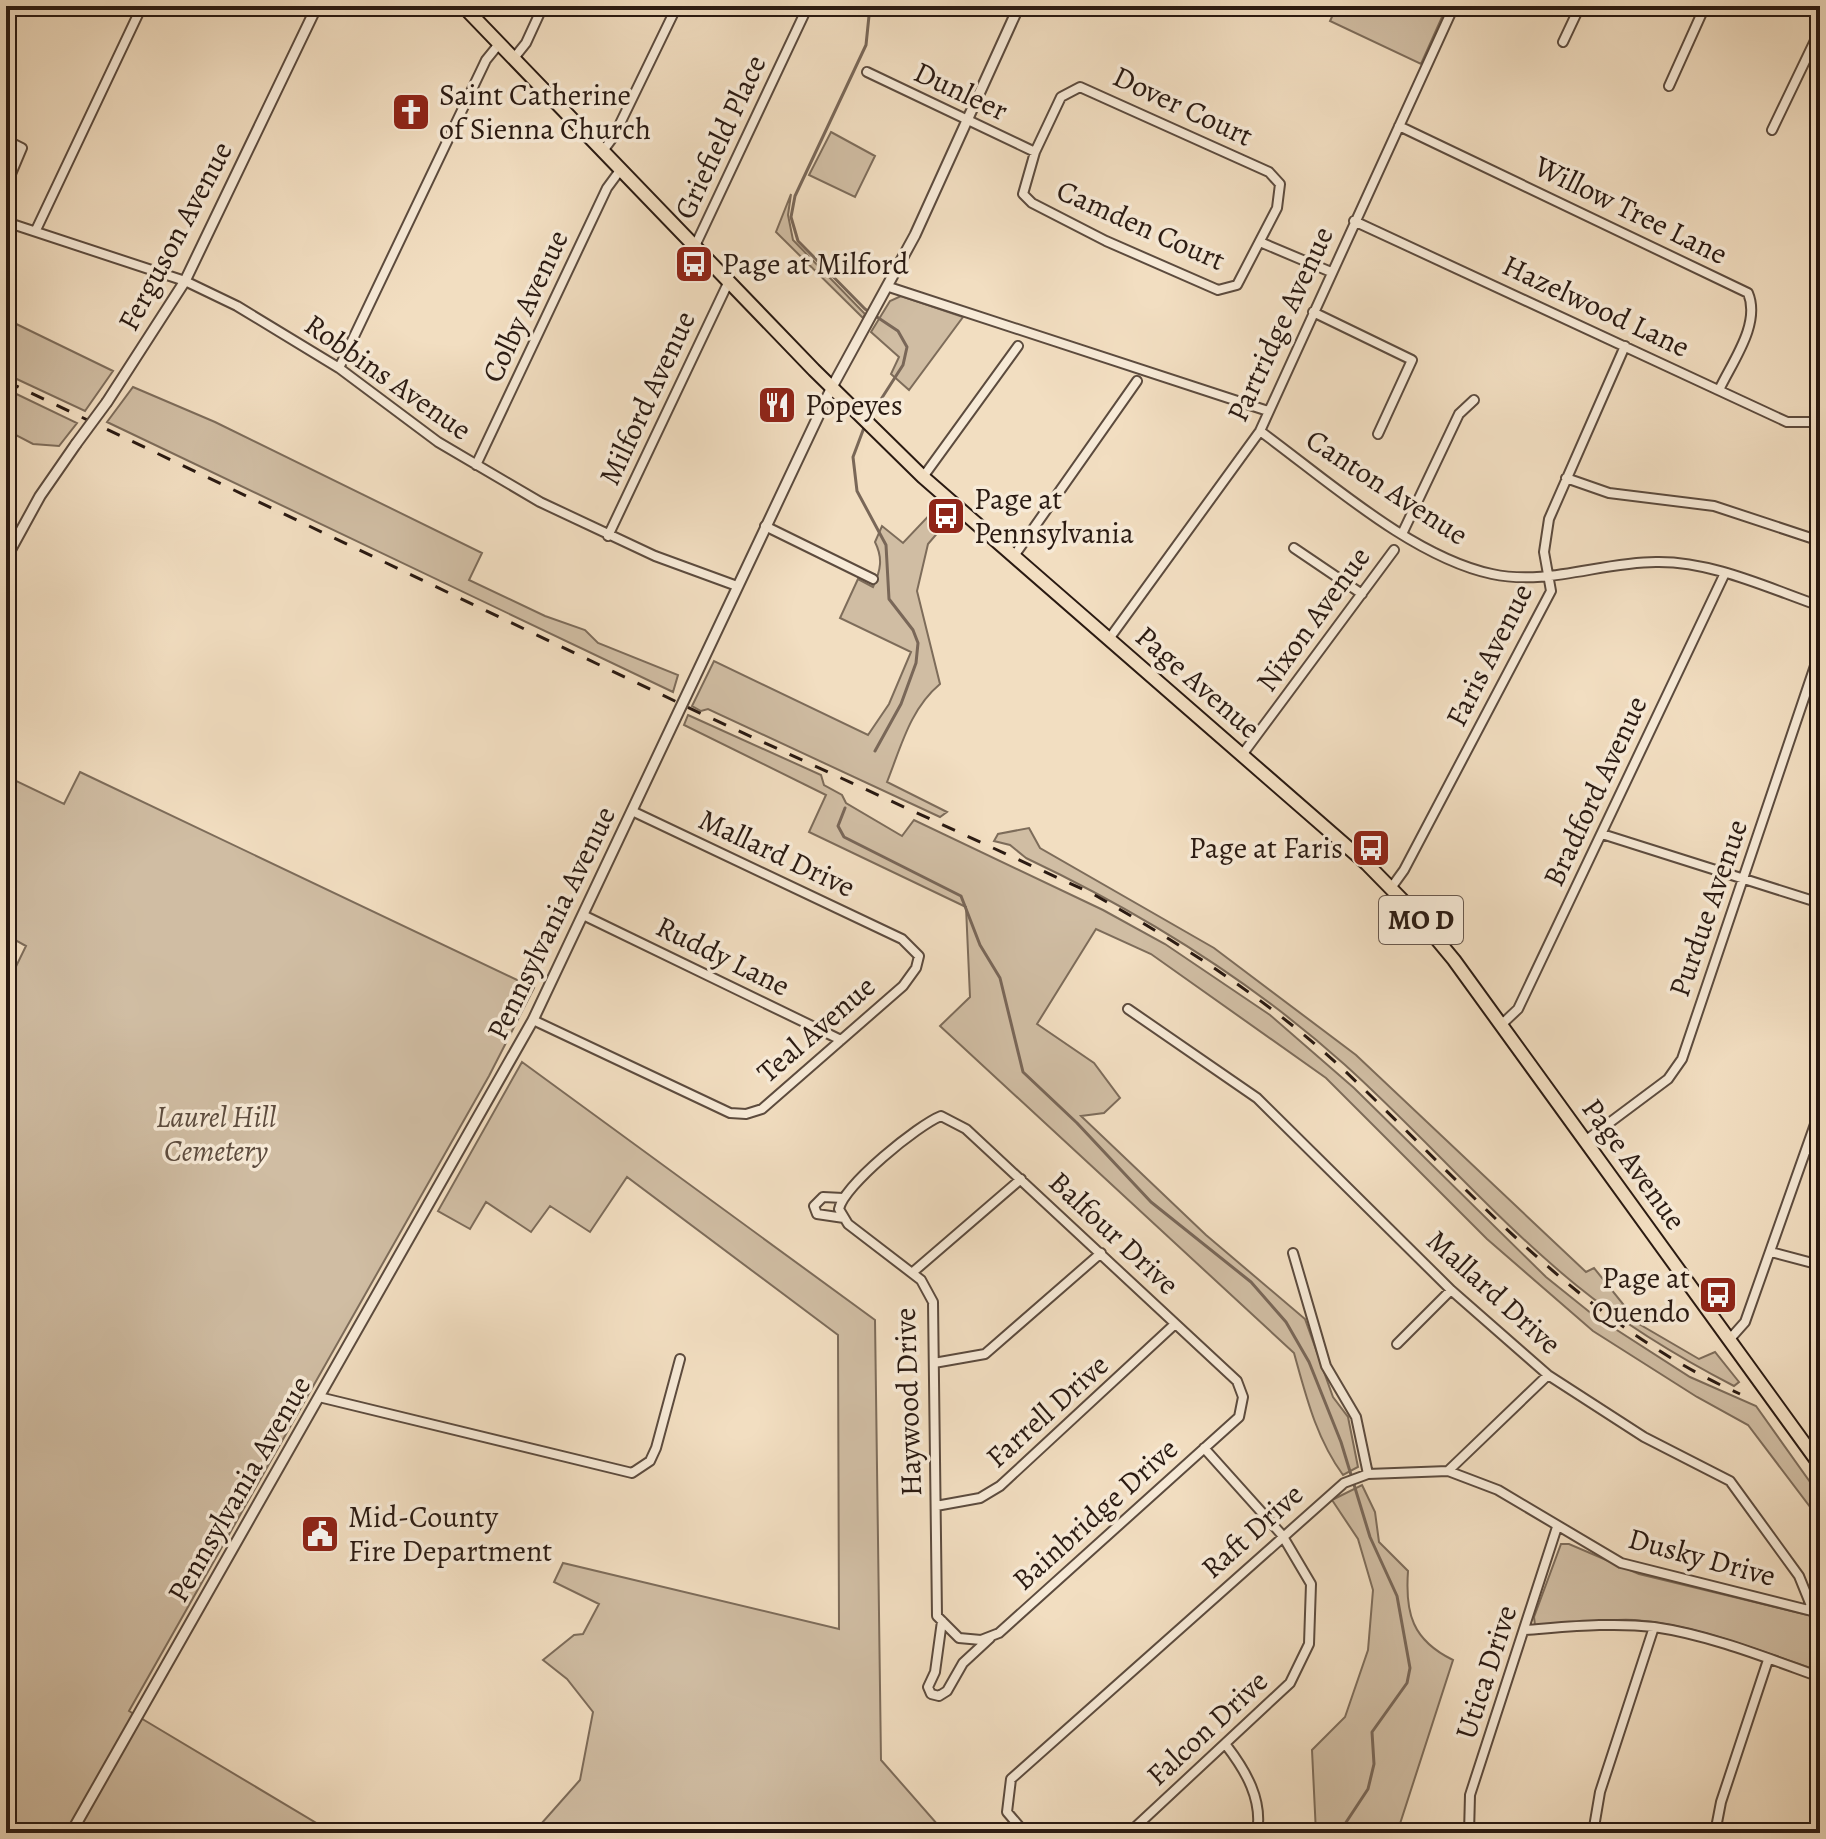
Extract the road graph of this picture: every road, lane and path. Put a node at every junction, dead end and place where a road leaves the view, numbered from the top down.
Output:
1 (142, 6) edge
2 (317, 6) edge
3 (463, 6) edge
4 (543, 6) edge
5 (677, 6) edge
6 (808, 6) edge
7 (1454, 6) edge
8 (1580, 6) edge
9 (1705, 6) edge
10 (1016, 7) edge
11 (1820, 30) edge
12 (1563, 42) dead end
13 (499, 44) junction
14 (514, 58) junction
15 (867, 72) dead end
16 (1669, 86) dead end
17 (965, 120) junction
18 (1399, 126) junction
19 (1772, 130) dead end
20 (6, 140) edge
21 (603, 151) junction
22 (1035, 152) junction
23 (621, 169) junction
24 (6, 186) edge
25 (1354, 221) junction
26 (6, 222) edge
27 (36, 230) junction
28 (1260, 242) junction
29 (695, 246) junction
30 (1331, 272) junction
31 (185, 281) junction
32 (729, 281) junction
33 (889, 287) junction
34 (1313, 312) junction
35 (1018, 346) dead end
36 (1625, 346) junction
37 (339, 368) junction
38 (1137, 381) dead end
39 (832, 387) junction
40 (1719, 390) junction
41 (1474, 400) dead end
42 (1268, 411) junction
43 (1820, 422) edge
44 (1260, 431) junction
45 (1378, 434) dead end
46 (476, 465) junction
47 (923, 477) junction
48 (1566, 478) junction
49 (765, 526) junction
50 (1402, 534) junction
51 (608, 536) junction
52 (1820, 541) edge
53 (1294, 548) dead end
54 (1394, 550) dead end
55 (1014, 556) junction
56 (6, 558) edge
57 (1725, 573) junction
58 (1550, 577) junction
59 (873, 579) dead end
60 (737, 586) junction
61 (1362, 594) junction
62 (1820, 606) edge
63 (1109, 639) junction
64 (1820, 651) edge
65 (1242, 755) junction
66 (632, 811) junction
67 (1602, 834) junction
68 (1743, 879) junction
69 (1391, 888) junction
70 (1820, 903) edge
71 (583, 915) junction
72 (902, 939) joint
73 (1128, 1009) dead end
74 (533, 1020) junction
75 (1501, 1025) junction
76 (841, 1040) junction
77 (1820, 1110) edge
78 (1585, 1141) junction
79 (1807, 1149) junction
80 (1820, 1153) edge
81 (1021, 1179) junction
82 (843, 1198) junction
83 (844, 1218) junction
84 (1771, 1252) junction
85 (1101, 1253) junction
86 (1293, 1253) dead end
87 (1820, 1265) edge
88 (913, 1272) junction
89 (1451, 1290) junction
90 (1175, 1324) junction
91 (1729, 1340) junction
92 (1397, 1344) dead end
93 (680, 1359) dead end
94 (934, 1363) junction
95 (1548, 1375) junction
96 (319, 1397) junction
97 (1243, 1397) joint
98 (1204, 1448) junction
99 (1820, 1465) edge
100 (1448, 1471) junction
101 (1363, 1475) junction
102 (936, 1506) junction
103 (1557, 1527) junction
104 (1282, 1535) junction
105 (1817, 1613) edge
106 (942, 1621) junction
107 (1654, 1627) junction
108 (1525, 1630) junction
109 (992, 1635) junction
110 (1768, 1660) junction
111 (1820, 1677) edge
112 (1226, 1745) junction
113 (71, 1833) edge
114 (1025, 1833) edge
115 (1129, 1833) edge
116 (1257, 1833) edge
117 (1469, 1833) edge
118 (1593, 1833) edge
119 (1715, 1833) edge

1 - 27 street
2 - 31 street, Ferguson Avenue
3 - 13 main road, Page Avenue / MO D
4 - 14 street
5 - 21 street
6 - 29 street, Griefield Place
7 - 18 street, Partridge Avenue
8 - 12 street
9 - 16 street
10 - 17 street, Pennsylvania Avenue
11 - 19 street
13 - 14 main road, Page Avenue / MO D
13 - 37 street
14 - 21 main road, Page Avenue / MO D
15 - 17 street, Dunleer
17 - 22 street, Dunleer
17 - 33 street, Pennsylvania Avenue
18 - 25 street, Partridge Avenue
18 - 40 street, Willow Tree Lane
20 - 24 street
21 - 23 main road, Page Avenue / MO D
22 - 28 street, Camden Court
22 - 28 street, Dover Court
23 - 29 main road, Page Avenue / MO D
23 - 46 street, Colby Avenue
25 - 30 street, Partridge Avenue
25 - 36 street, Hazelwood Lane
26 - 27 street, Robbins Avenue
27 - 31 street, Robbins Avenue
28 - 30 street
29 - 32 main road, Page Avenue / MO D
30 - 34 street, Partridge Avenue
31 - 37 street, Robbins Avenue
31 - 56 street, Ferguson Avenue, bridge
32 - 39 main road, Page Avenue / MO D
32 - 51 street, Milford Avenue
33 - 39 street, Pennsylvania Avenue
33 - 42 street
34 - 42 street, Partridge Avenue
34 - 45 street
35 - 47 street
36 - 40 street, Hazelwood Lane
36 - 48 street, Faris Avenue
37 - 46 street, Robbins Avenue
38 - 55 street
39 - 47 main road, Page Avenue / MO D
39 - 49 street, Pennsylvania Avenue
40 - 43 street, Hazelwood Lane
41 - 50 street, Nixon Avenue
42 - 44 street, Partridge Avenue
44 - 50 street, Canton Avenue
44 - 63 street, Partridge Avenue
46 - 51 street, Robbins Avenue
47 - 55 main road, Page Avenue / MO D
48 - 52 street
48 - 58 street, Faris Avenue
49 - 59 street
49 - 60 street, Pennsylvania Avenue
50 - 58 street, Canton Avenue
51 - 60 street, Robbins Avenue
53 - 61 street
54 - 61 street, Nixon Avenue
55 - 63 main road, Page Avenue / MO D
57 - 58 street, Canton Avenue
57 - 62 street, Canton Avenue
57 - 67 street, Bradford Avenue
58 - 69 street, Faris Avenue
60 - 66 street, Pennsylvania Avenue
61 - 65 street, Nixon Avenue
63 - 65 main road, Page Avenue / MO D
64 - 68 street, Purdue Avenue
65 - 69 main road, Page Avenue / MO D
66 - 71 street, Pennsylvania Avenue
66 - 72 street, Mallard Drive
67 - 68 street
67 - 75 street, Bradford Avenue
68 - 70 street
68 - 78 street, Purdue Avenue
69 - 75 main road, Page Avenue / MO D
71 - 74 street, Pennsylvania Avenue
71 - 76 street, Ruddy Lane
72 - 76 street, Teal Avenue
73 - 89 street, Mallard Drive
74 - 76 street, Teal Avenue
74 - 96 street, Pennsylvania Avenue
75 - 78 main road, Page Avenue / MO D
77 - 79 street
78 - 91 main road, Page Avenue / MO D
79 - 80 street
79 - 84 street
81 - 82 street, Balfour Drive
81 - 85 street, Balfour Drive
81 - 88 street
82 - 83 street, Haywood Drive
82 - 83 street, Haywood Drive
83 - 88 street, Haywood Drive
84 - 87 street
84 - 91 street
85 - 90 street, Balfour Drive
85 - 94 street
86 - 101 street
88 - 94 street, Haywood Drive
89 - 92 street
89 - 95 street, Mallard Drive
90 - 97 street, Balfour Drive
90 - 102 street, Farrell Drive
91 - 99 main road, Page Avenue / MO D
93 - 96 street
94 - 102 street, Haywood Drive
95 - 100 street
95 - 105 street, Mallard Drive
96 - 113 street, Pennsylvania Avenue
97 - 98 street, Bainbridge Drive
98 - 104 street, Falcon Drive
98 - 109 street, Bainbridge Drive
100 - 101 street, Raft Drive
100 - 103 street, Dusky Drive
101 - 104 street, Raft Drive
102 - 106 street, Haywood Drive
103 - 105 street, Dusky Drive
103 - 108 street, Utica Drive
104 - 112 street, Falcon Drive
104 - 114 street, Raft Drive
106 - 109 street
106 - 109 street, Haywood Drive
107 - 108 street
107 - 110 street
107 - 118 street
108 - 117 street, Utica Drive
110 - 111 street
110 - 119 street
112 - 115 street, Falcon Drive
112 - 116 street

